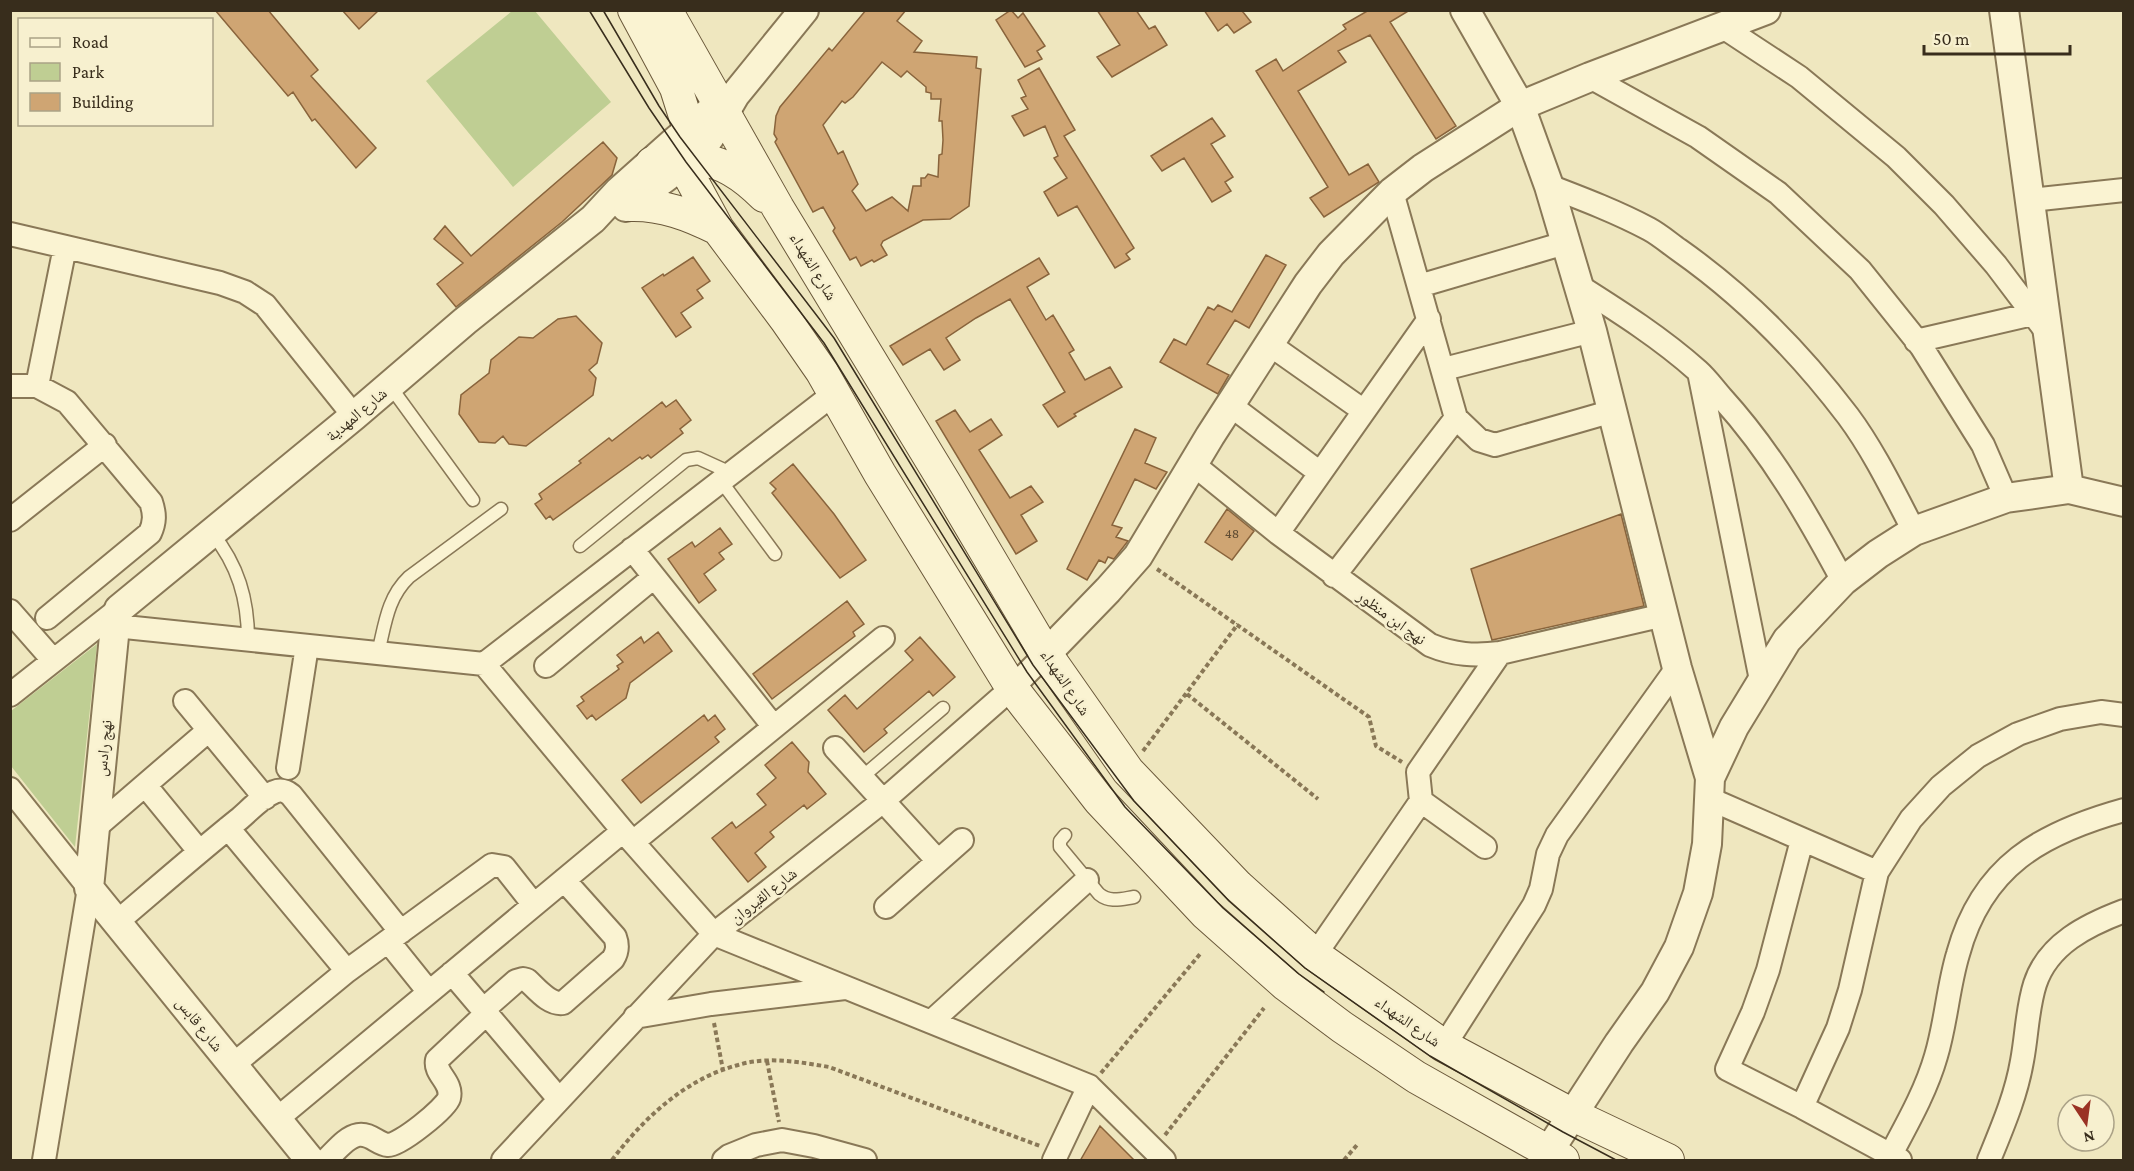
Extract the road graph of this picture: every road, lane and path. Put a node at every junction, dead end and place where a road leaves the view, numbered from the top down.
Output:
1 (634, 10) edge
2 (666, 10) edge
3 (804, 10) edge
4 (1465, 10) edge
5 (1766, 10) edge
6 (2004, 10) edge
7 (1723, 27) junction
8 (1590, 77) junction
9 (726, 105) junction
10 (1520, 106) junction
11 (689, 129) junction
12 (686, 162) junction
13 (652, 163) junction
14 (1549, 186) junction
15 (2124, 190) edge
16 (1392, 192) junction
17 (2031, 200) junction
18 (630, 205) junction
19 (778, 208) junction
20 (593, 219) junction
21 (718, 229) junction
22 (10, 234) edge
23 (1565, 243) junction
24 (65, 247) junction
25 (1419, 286) junction
26 (1579, 286) junction
27 (1429, 319) junction
28 (2039, 322) junction
29 (1592, 331) junction
30 (1916, 340) junction
31 (1269, 344) junction
32 (1444, 369) junction
33 (1699, 372) junction
34 (10, 386) edge
35 (37, 386) junction
36 (390, 386) junction
37 (835, 393) junction
38 (1230, 405) junction
39 (1364, 411) junction
40 (1613, 411) junction
41 (354, 416) junction
42 (1456, 418) junction
43 (105, 445) junction
44 (1193, 464) junction
45 (1320, 473) junction
46 (726, 477) junction
47 (2069, 489) junction
48 (2006, 498) junction
49 (473, 500) dead end
50 (2124, 502) edge
51 (501, 509) dead end
52 (10, 520) edge
53 (1914, 531) junction
54 (212, 532) junction
55 (1278, 533) junction
56 (580, 546) dead end
57 (632, 549) junction
58 (775, 554) dead end
59 (1138, 556) junction
60 (1334, 576) junction
61 (654, 577) junction
62 (1844, 581) junction
63 (10, 611) edge
64 (1664, 615) junction
65 (117, 617) junction
66 (47, 618) dead end
67 (1238, 624) junction
68 (883, 638) dead end
69 (248, 640) junction
70 (308, 646) junction
71 (378, 653) junction
72 (1500, 653) junction
73 (1046, 654) junction
74 (53, 660) junction
75 (484, 664) junction
76 (546, 666) dead end
77 (1677, 668) junction
78 (1761, 680) junction
79 (1012, 688) junction
80 (1187, 694) junction
81 (10, 695) edge
82 (185, 701) dead end
83 (944, 708) dead end
84 (2124, 715) edge
85 (774, 727) junction
86 (209, 730) junction
87 (835, 748) dead end
88 (288, 768) dead end
89 (1128, 771) junction
90 (1418, 772) junction
91 (861, 778) junction
92 (145, 784) junction
93 (1710, 788) junction
94 (10, 789) edge
95 (265, 798) junction
96 (1318, 799) dead end
97 (883, 801) junction
98 (1421, 801) junction
99 (2124, 810) edge
100 (95, 828) junction
101 (228, 828) junction
102 (1065, 835) dead end
103 (628, 837) junction
104 (962, 840) dead end
105 (1803, 840) junction
106 (1485, 847) dead end
107 (200, 851) junction
108 (938, 861) junction
109 (1877, 872) junction
110 (564, 879) junction
111 (1087, 880) junction
112 (89, 888) junction
113 (1134, 897) dead end
114 (534, 905) junction
115 (886, 907) dead end
116 (2124, 911) edge
117 (117, 922) junction
118 (714, 934) junction
119 (395, 936) junction
120 (1200, 954) dead end
121 (1315, 955) junction
122 (347, 971) junction
123 (452, 974) junction
124 (848, 988) junction
125 (429, 992) junction
126 (711, 1004) junction
127 (1264, 1008) dead end
128 (484, 1012) junction
129 (635, 1017) junction
130 (932, 1021) junction
131 (1444, 1046) junction
132 (767, 1061) junction
133 (234, 1065) junction
134 (723, 1071) junction
135 (1089, 1086) junction
136 (559, 1099) junction
137 (1802, 1107) junction
138 (1573, 1115) junction
139 (278, 1118) junction
140 (783, 1140) junction
141 (1357, 1145) dead end
142 (516, 1152) edge
143 (1159, 1155) edge
144 (1056, 1157) edge
145 (1552, 1158) edge
146 (1895, 1158) edge
147 (44, 1161) edge
148 (310, 1161) edge
149 (326, 1161) edge
150 (503, 1161) edge
151 (612, 1161) edge
152 (724, 1161) edge
153 (865, 1161) edge
154 (1344, 1161) edge
155 (1668, 1161) edge
156 (1989, 1161) edge

1 - 11 main road
2 - 9 main road, شارع الشهداء
3 - 9 street
4 - 10 street
5 - 7 street
6 - 17 street
7 - 8 street
7 - 28 street
8 - 10 street
8 - 30 street
9 - 11 street
9 - 12 street
9 - 19 main road, شارع الشهداء
10 - 14 street
10 - 16 street
11 - 12 main road
11 - 13 street
12 - 13 main road
12 - 18 street
12 - 19 main road
12 - 21 main road
13 - 20 street
14 - 23 street
14 - 53 street
15 - 17 street
16 - 25 street
16 - 31 street
17 - 28 street
18 - 20 street
18 - 21 main road
19 - 73 main road, شارع الشهداء
20 - 36 street, شارع المهدية
21 - 37 main road
22 - 24 street
23 - 25 street
23 - 26 street
24 - 35 street
24 - 41 street
25 - 27 street
26 - 29 street
26 - 33 street
27 - 32 street
27 - 39 street
28 - 30 street
28 - 47 street
29 - 32 street
29 - 40 street
30 - 48 street
31 - 38 street
31 - 39 street
32 - 42 street
33 - 62 street
33 - 78 street
34 - 35 street
35 - 43 street
36 - 41 street, شارع المهدية
36 - 49 lane
37 - 46 street
37 - 79 main road
38 - 44 street
38 - 45 street
39 - 45 street
40 - 42 street
40 - 64 street
41 - 54 street, شارع المهدية
42 - 60 street
43 - 52 street
43 - 66 street
44 - 55 street, نهج ابن منظور
44 - 59 street
45 - 55 street
46 - 56 lane
46 - 57 street
46 - 58 lane
47 - 48 street
47 - 50 street
48 - 53 street
51 - 71 lane
53 - 62 street
54 - 65 street, شارع المهدية
54 - 69 lane
55 - 60 street, نهج ابن منظور
57 - 61 street
57 - 75 street
59 - 67 path
59 - 73 street
60 - 72 street, نهج ابن منظور
61 - 76 street
61 - 85 street
62 - 78 street
63 - 74 street
64 - 72 street, نهج ابن منظور
64 - 77 street
65 - 69 street
65 - 74 street
65 - 100 street, نهج رادس
67 - 80 path
67 - 90 path
68 - 85 street
69 - 70 street
70 - 71 street
70 - 88 street
71 - 75 street
72 - 90 street
73 - 79 street, شارع القيروان
73 - 89 main road, شارع الشهداء
74 - 81 street
75 - 103 street
77 - 93 street
77 - 131 street
78 - 93 street
79 - 97 street, شارع القيروان
79 - 145 main road
80 - 89 path
80 - 96 path
82 - 86 street
83 - 91 lane
84 - 109 street
85 - 103 street
86 - 92 street
86 - 95 street
87 - 91 street
89 - 121 main road, شارع الشهداء
90 - 98 street
91 - 97 street
92 - 100 street
92 - 107 street
93 - 105 street
93 - 138 street
94 - 112 street
95 - 101 street
95 - 119 street
97 - 108 street
97 - 118 street, شارع القيروان
98 - 106 street
98 - 121 street
99 - 146 street
100 - 112 street, نهج رادس
101 - 107 street
101 - 122 street
102 - 111 lane
103 - 110 street
103 - 118 street
104 - 108 street
105 - 109 street
105 - 137 street
107 - 117 street
108 - 115 street
109 - 137 street
110 - 114 street
110 - 128 street
111 - 113 lane
111 - 130 street
112 - 117 street, شارع قابس
112 - 147 street
114 - 119 street
114 - 123 street
116 - 156 street
117 - 133 street, شارع قابس
118 - 124 street
118 - 129 street, شارع القيروان
119 - 122 street
119 - 125 street
120 - 135 path
121 - 131 main road, شارع الشهداء
122 - 133 street
123 - 125 street
123 - 128 street
124 - 126 street
124 - 130 street
125 - 139 street
126 - 129 street
126 - 134 path
127 - 143 path
128 - 136 street
128 - 149 street
129 - 136 street, شارع القيروان
130 - 135 street
131 - 138 main road, شارع الشهداء
132 - 134 path
132 - 140 path
132 - 144 path
133 - 139 street, شارع قابس
134 - 151 path
135 - 143 street
135 - 144 street
136 - 142 street, شارع القيروان
137 - 146 street
138 - 145 street
138 - 155 main road, شارع الشهداء
139 - 148 street, شارع قابس
140 - 152 street
140 - 153 street
141 - 154 path
142 - 150 street, شارع القيروان

